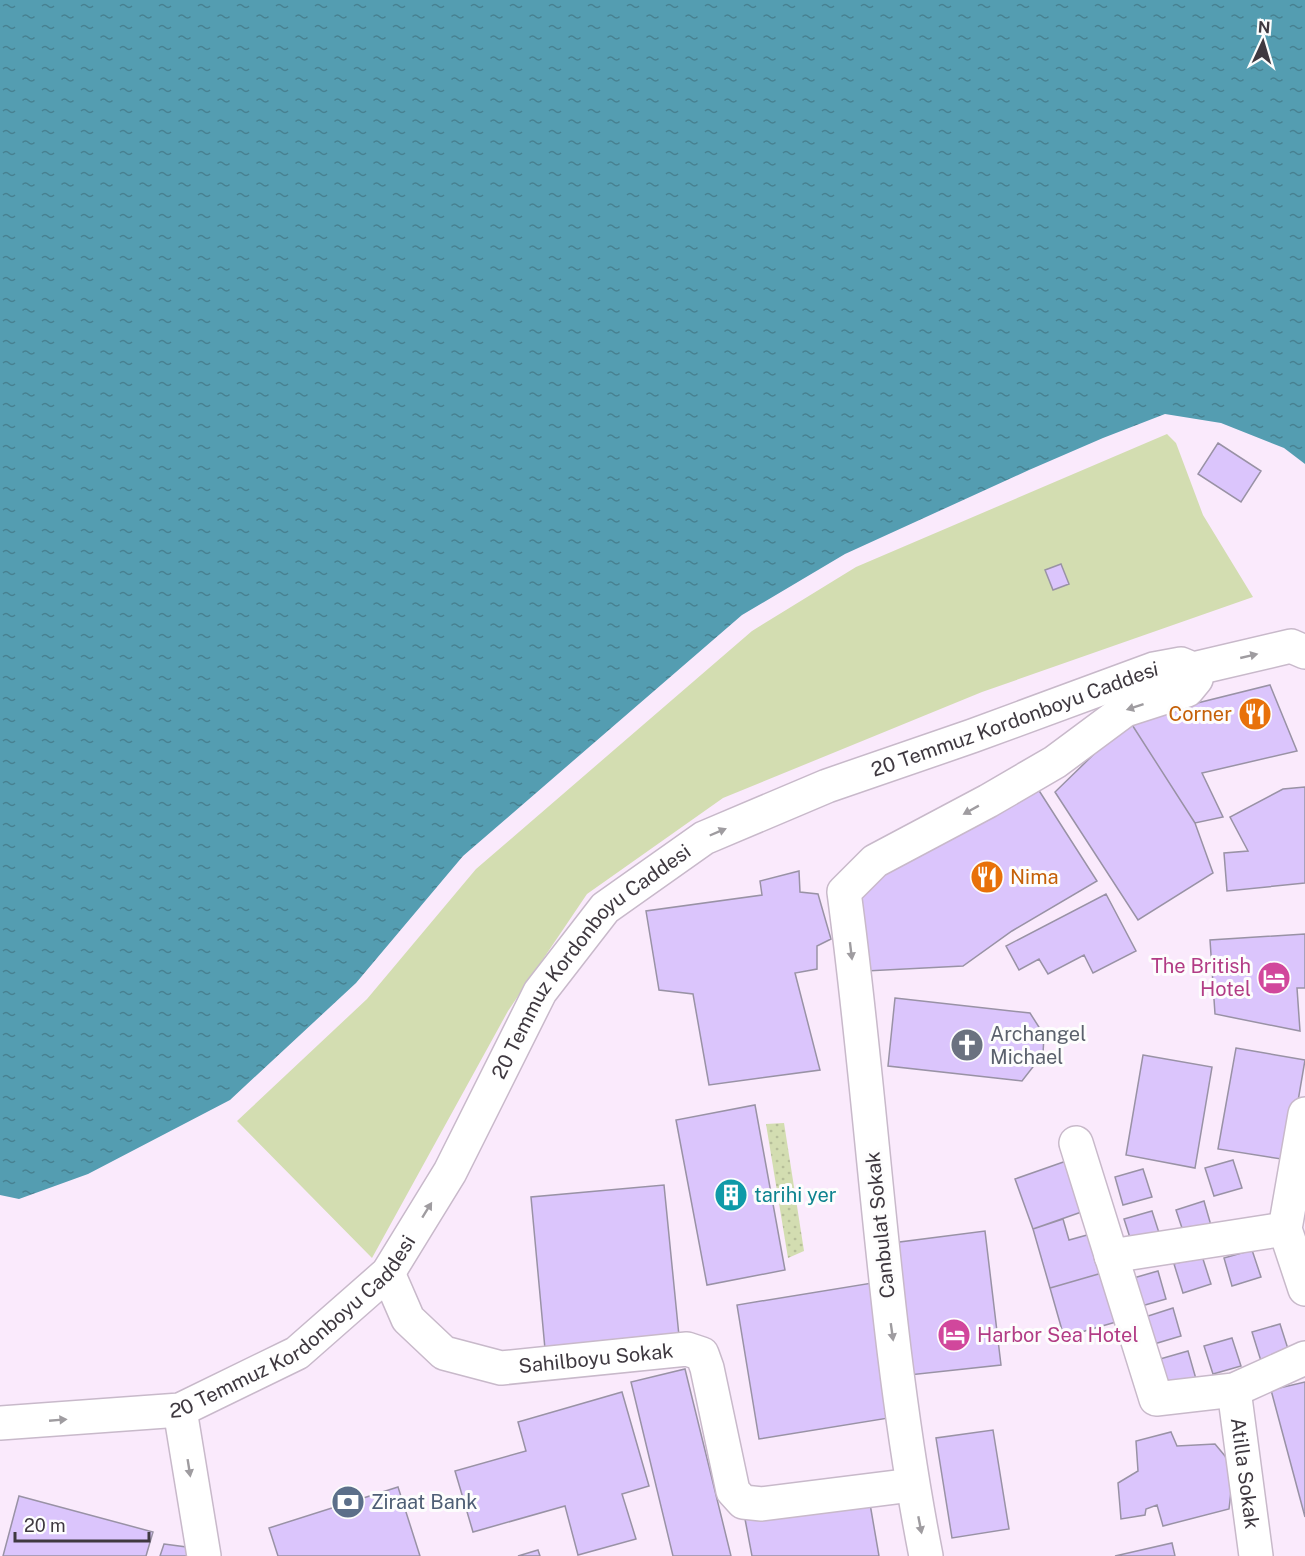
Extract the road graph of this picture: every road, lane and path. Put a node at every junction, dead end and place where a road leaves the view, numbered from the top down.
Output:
1 (1300, 642) edge
2 (1193, 669) junction
3 (1305, 1114) edge
4 (1076, 1143) dead end
5 (1285, 1229) junction
6 (1111, 1256) junction
7 (388, 1273) junction
8 (1305, 1288) edge
9 (1305, 1358) edge
10 (1234, 1390) junction
11 (180, 1410) junction
12 (0, 1424) edge
13 (912, 1485) junction
14 (204, 1556) edge
15 (927, 1556) edge
16 (1256, 1556) edge

2 -> 1 street, 20 Temmuz Kordonboyu Caddesi
7 -> 2 street, 20 Temmuz Kordonboyu Caddesi
2 -> 13 street, Canbulat Sokak
3 - 5 street
4 - 6 street
5 - 6 street
5 - 8 street
6 - 10 street
7 - 11 street, 20 Temmuz Kordonboyu Caddesi
7 - 13 street, Sahilboyu Sokak
9 - 10 street
10 - 16 street, Atilla Sokak
12 -> 11 street, 20 Temmuz Kordonboyu Caddesi
11 -> 14 street
13 -> 15 street, Canbulat Sokak

